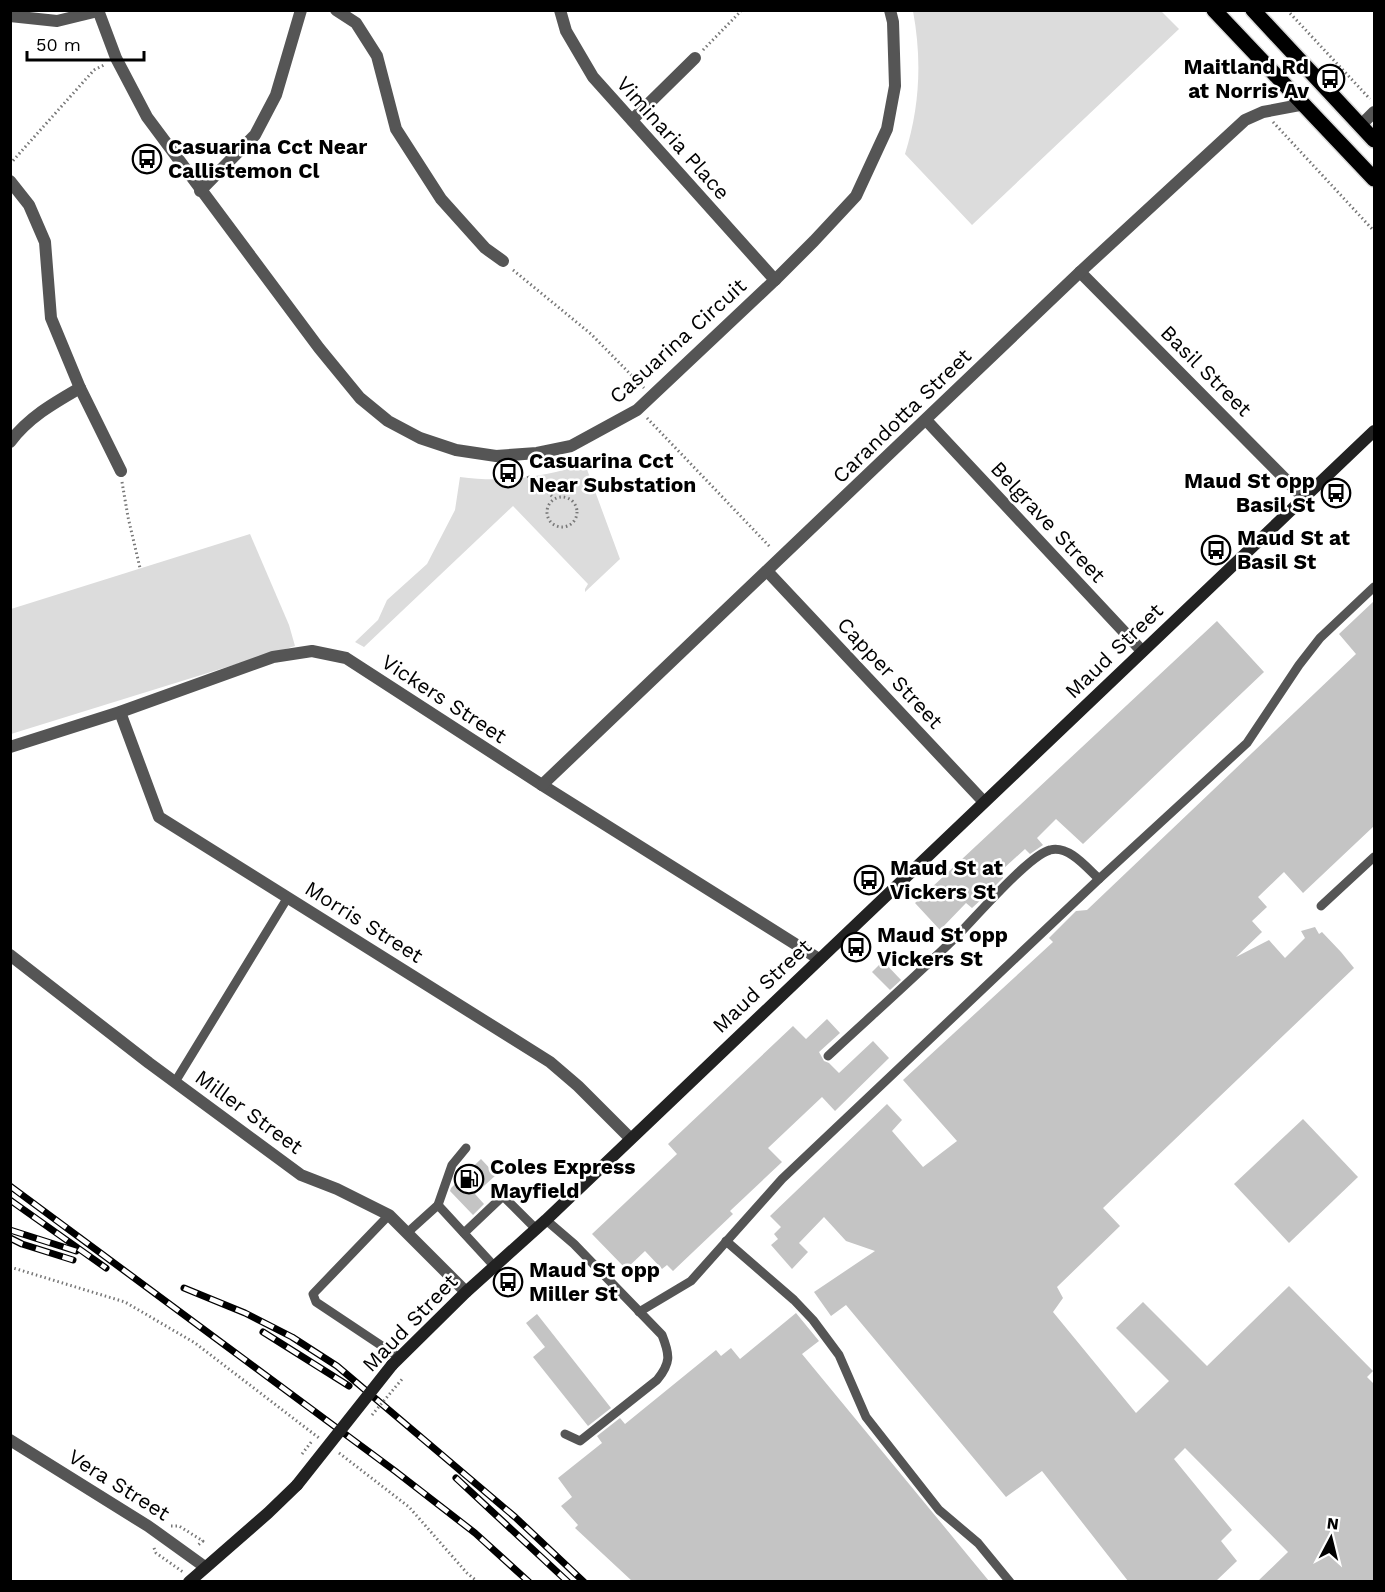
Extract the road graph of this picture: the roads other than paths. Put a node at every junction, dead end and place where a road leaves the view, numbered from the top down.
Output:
1 (301, 10) edge
2 (336, 10) edge
3 (560, 10) edge
4 (890, 10) edge
5 (1214, 10) edge
6 (1253, 10) edge
7 (98, 11) edge
8 (10, 16) edge
9 (695, 58) road end
10 (1305, 104) junction
11 (1374, 107) edge
12 (632, 120) junction
13 (1361, 125) junction
14 (1374, 140) edge
15 (1374, 179) edge
16 (10, 181) edge
17 (200, 191) junction
18 (503, 261) road end
19 (1080, 272) junction
20 (775, 280) junction
21 (80, 388) junction
22 (926, 420) junction
23 (1374, 431) edge
24 (10, 442) edge
25 (121, 471) road end
26 (1304, 498) junction
27 (767, 571) junction
28 (1374, 587) edge
29 (1142, 651) junction
30 (120, 712) junction
31 (10, 747) edge
32 (542, 785) junction
33 (984, 802) junction
34 (1374, 857) edge
35 (1099, 879) junction
36 (288, 897) junction
37 (1321, 906) dead end
38 (10, 955) edge
39 (819, 959) junction
40 (828, 1056) dead end
41 (175, 1082) junction
42 (630, 1138) junction
43 (466, 1148) dead end
44 (438, 1205) junction
45 (389, 1215) junction
46 (546, 1220) junction
47 (536, 1228) junction
48 (407, 1233) junction
49 (464, 1233) junction
50 (726, 1241) junction
51 (495, 1266) junction
52 (466, 1292) junction
53 (639, 1312) junction
54 (396, 1362) junction
55 (565, 1434) dead end
56 (10, 1440) edge
57 (205, 1567) junction
58 (189, 1581) edge
59 (1010, 1581) edge

1 - 17 street
2 - 18 street
3 - 12 street, Viminaria Place
4 - 20 street, Casuarina Circuit
5 - 10 main road
6 - 13 main road
7 - 8 street
7 - 17 street, Casuarina Circuit
9 - 12 street
10 - 15 main road
10 - 19 street, Carandotta Street
11 - 13 street
12 - 20 street, Viminaria Place
13 - 14 main road
16 - 21 street
17 - 20 street, Casuarina Circuit
19 - 22 street, Carandotta Street
19 - 26 street, Basil Street
21 - 24 street
21 - 25 street
22 - 27 street, Carandotta Street
22 - 29 street, Belgrave Street
23 - 26 main road, Maud Street
26 - 29 main road, Maud Street
27 - 32 street, Carandotta Street
27 - 33 street, Capper Street
28 - 35 lane
29 - 33 main road, Maud Street
30 - 31 street, Vickers Street
30 - 32 street, Vickers Street
30 - 36 street, Morris Street
32 - 39 street, Vickers Street
33 - 39 main road, Maud Street
34 - 37 lane
35 - 40 lane
35 - 50 lane
36 - 41 lane
36 - 42 street, Morris Street
38 - 41 street, Miller Street
39 - 42 main road, Maud Street
41 - 45 street, Miller Street
42 - 46 main road, Maud Street
43 - 44 lane
44 - 48 lane
44 - 49 lane
45 - 48 street, Miller Street
45 - 54 lane
46 - 47 main road, Maud Street
46 - 53 lane
47 - 49 lane
47 - 51 main road, Maud Street
48 - 52 street, Miller Street
49 - 51 lane
50 - 53 lane
50 - 59 lane
51 - 52 main road, Maud Street
52 - 54 main road, Maud Street
53 - 55 lane
54 - 57 main road, Maud Street, bridge
56 - 57 street, Vera Street
57 - 58 main road, Maud Street

